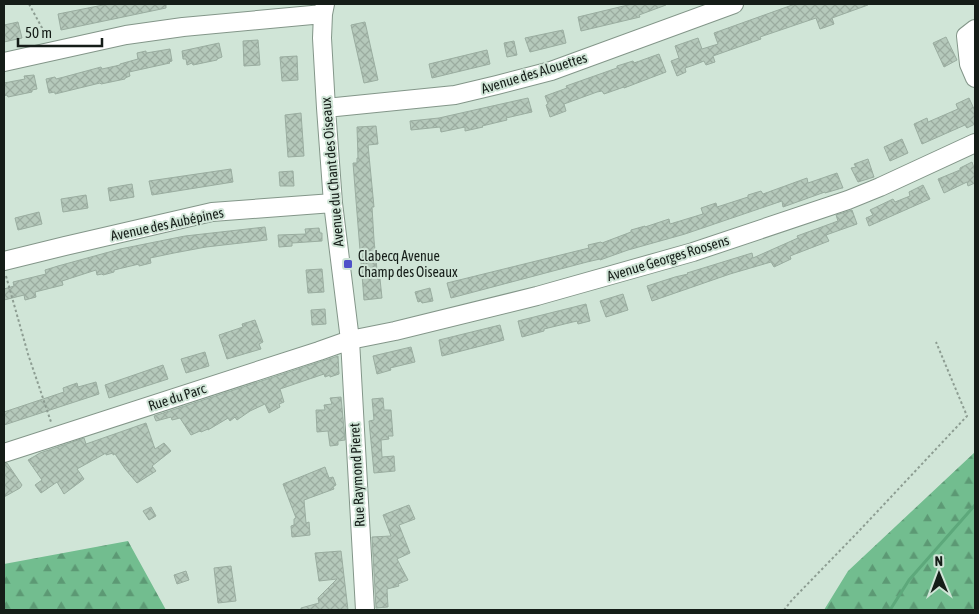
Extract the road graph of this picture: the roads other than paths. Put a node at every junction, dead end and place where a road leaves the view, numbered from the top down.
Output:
1 (734, 4) edge
2 (324, 9) edge
3 (975, 29) edge
4 (4, 62) edge
5 (975, 78) edge
6 (326, 108) junction
7 (975, 143) edge
8 (333, 203) junction
9 (5, 268) edge
10 (350, 340) junction
11 (4, 453) edge
12 (365, 610) edge

1 - 6 street, Avenue des Alouettes
2 - 4 street
2 - 6 street, Avenue du Chant des Oiseaux
3 - 5 street
6 - 8 street, Avenue du Chant des Oiseaux
7 - 10 street, Avenue Georges Roosens
8 - 9 street, Avenue des Aubépines
8 - 10 street, Avenue du Chant des Oiseaux
10 - 11 street, Rue du Parc
10 - 12 street, Rue Raymond Pieret

